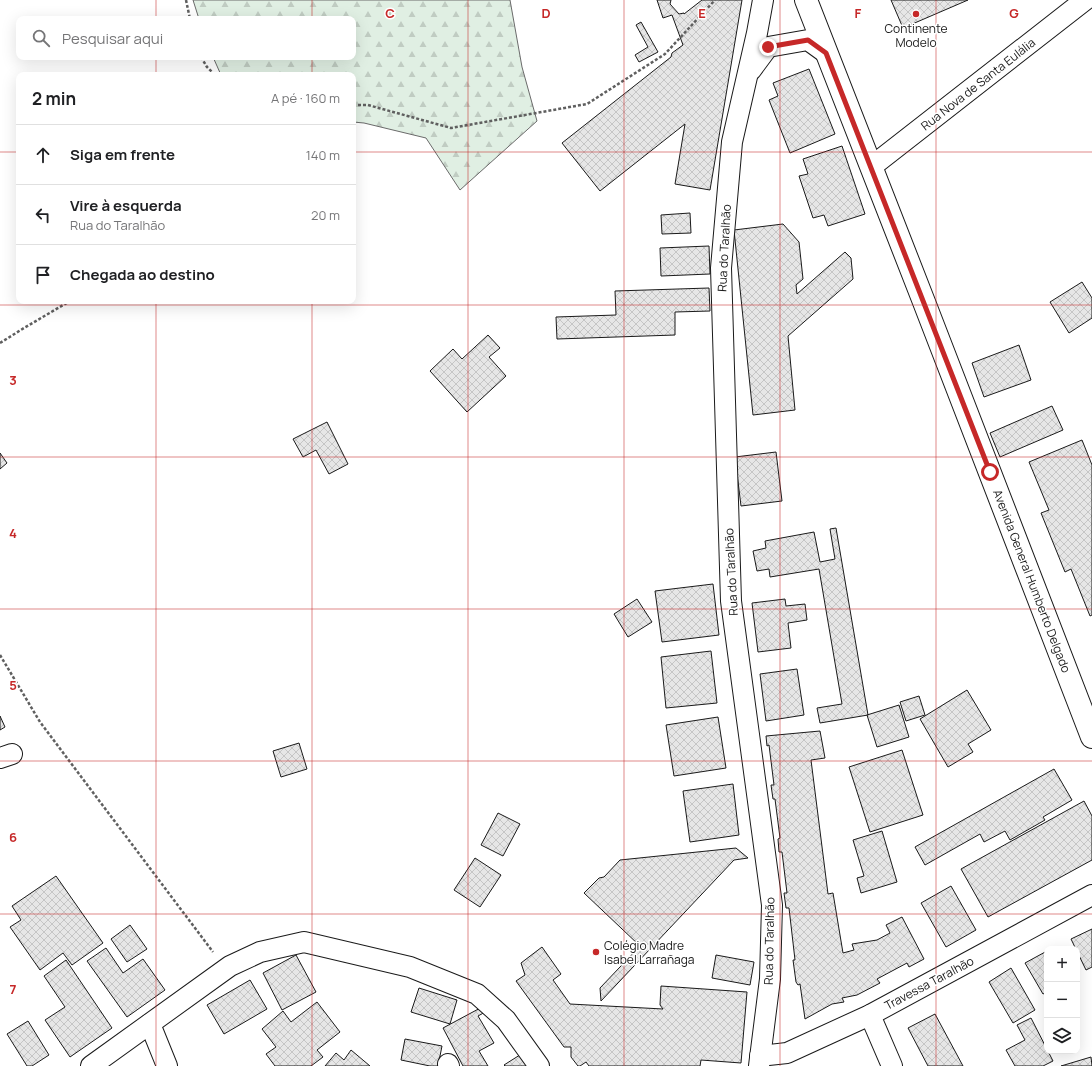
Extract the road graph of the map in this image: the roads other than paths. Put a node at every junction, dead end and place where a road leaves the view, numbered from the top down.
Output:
1 (763, 0) edge
2 (806, 0) edge
3 (1085, 0) edge
4 (826, 53) junction
5 (747, 76) junction
6 (871, 167) junction
7 (1092, 737) edge
8 (1092, 896) edge
9 (870, 1014) junction
10 (150, 1024) junction
11 (760, 1061) edge
12 (91, 1066) edge
13 (167, 1066) edge
14 (539, 1066) edge
15 (892, 1066) edge

1 - 5 street, Rua do Taralhão
2 - 4 street, Avenida General Humberto Delgado
3 - 6 street, Rua Nova de Santa Eulália
4 - 5 street, Rua do Taralhão
4 - 6 street, Avenida General Humberto Delgado
5 - 11 street, Rua do Taralhão
6 - 7 street, Avenida General Humberto Delgado
8 - 9 street, Travessa Taralhão
9 - 11 street, Travessa Taralhão
9 - 15 street
10 - 12 street
10 - 13 street
10 - 14 street

